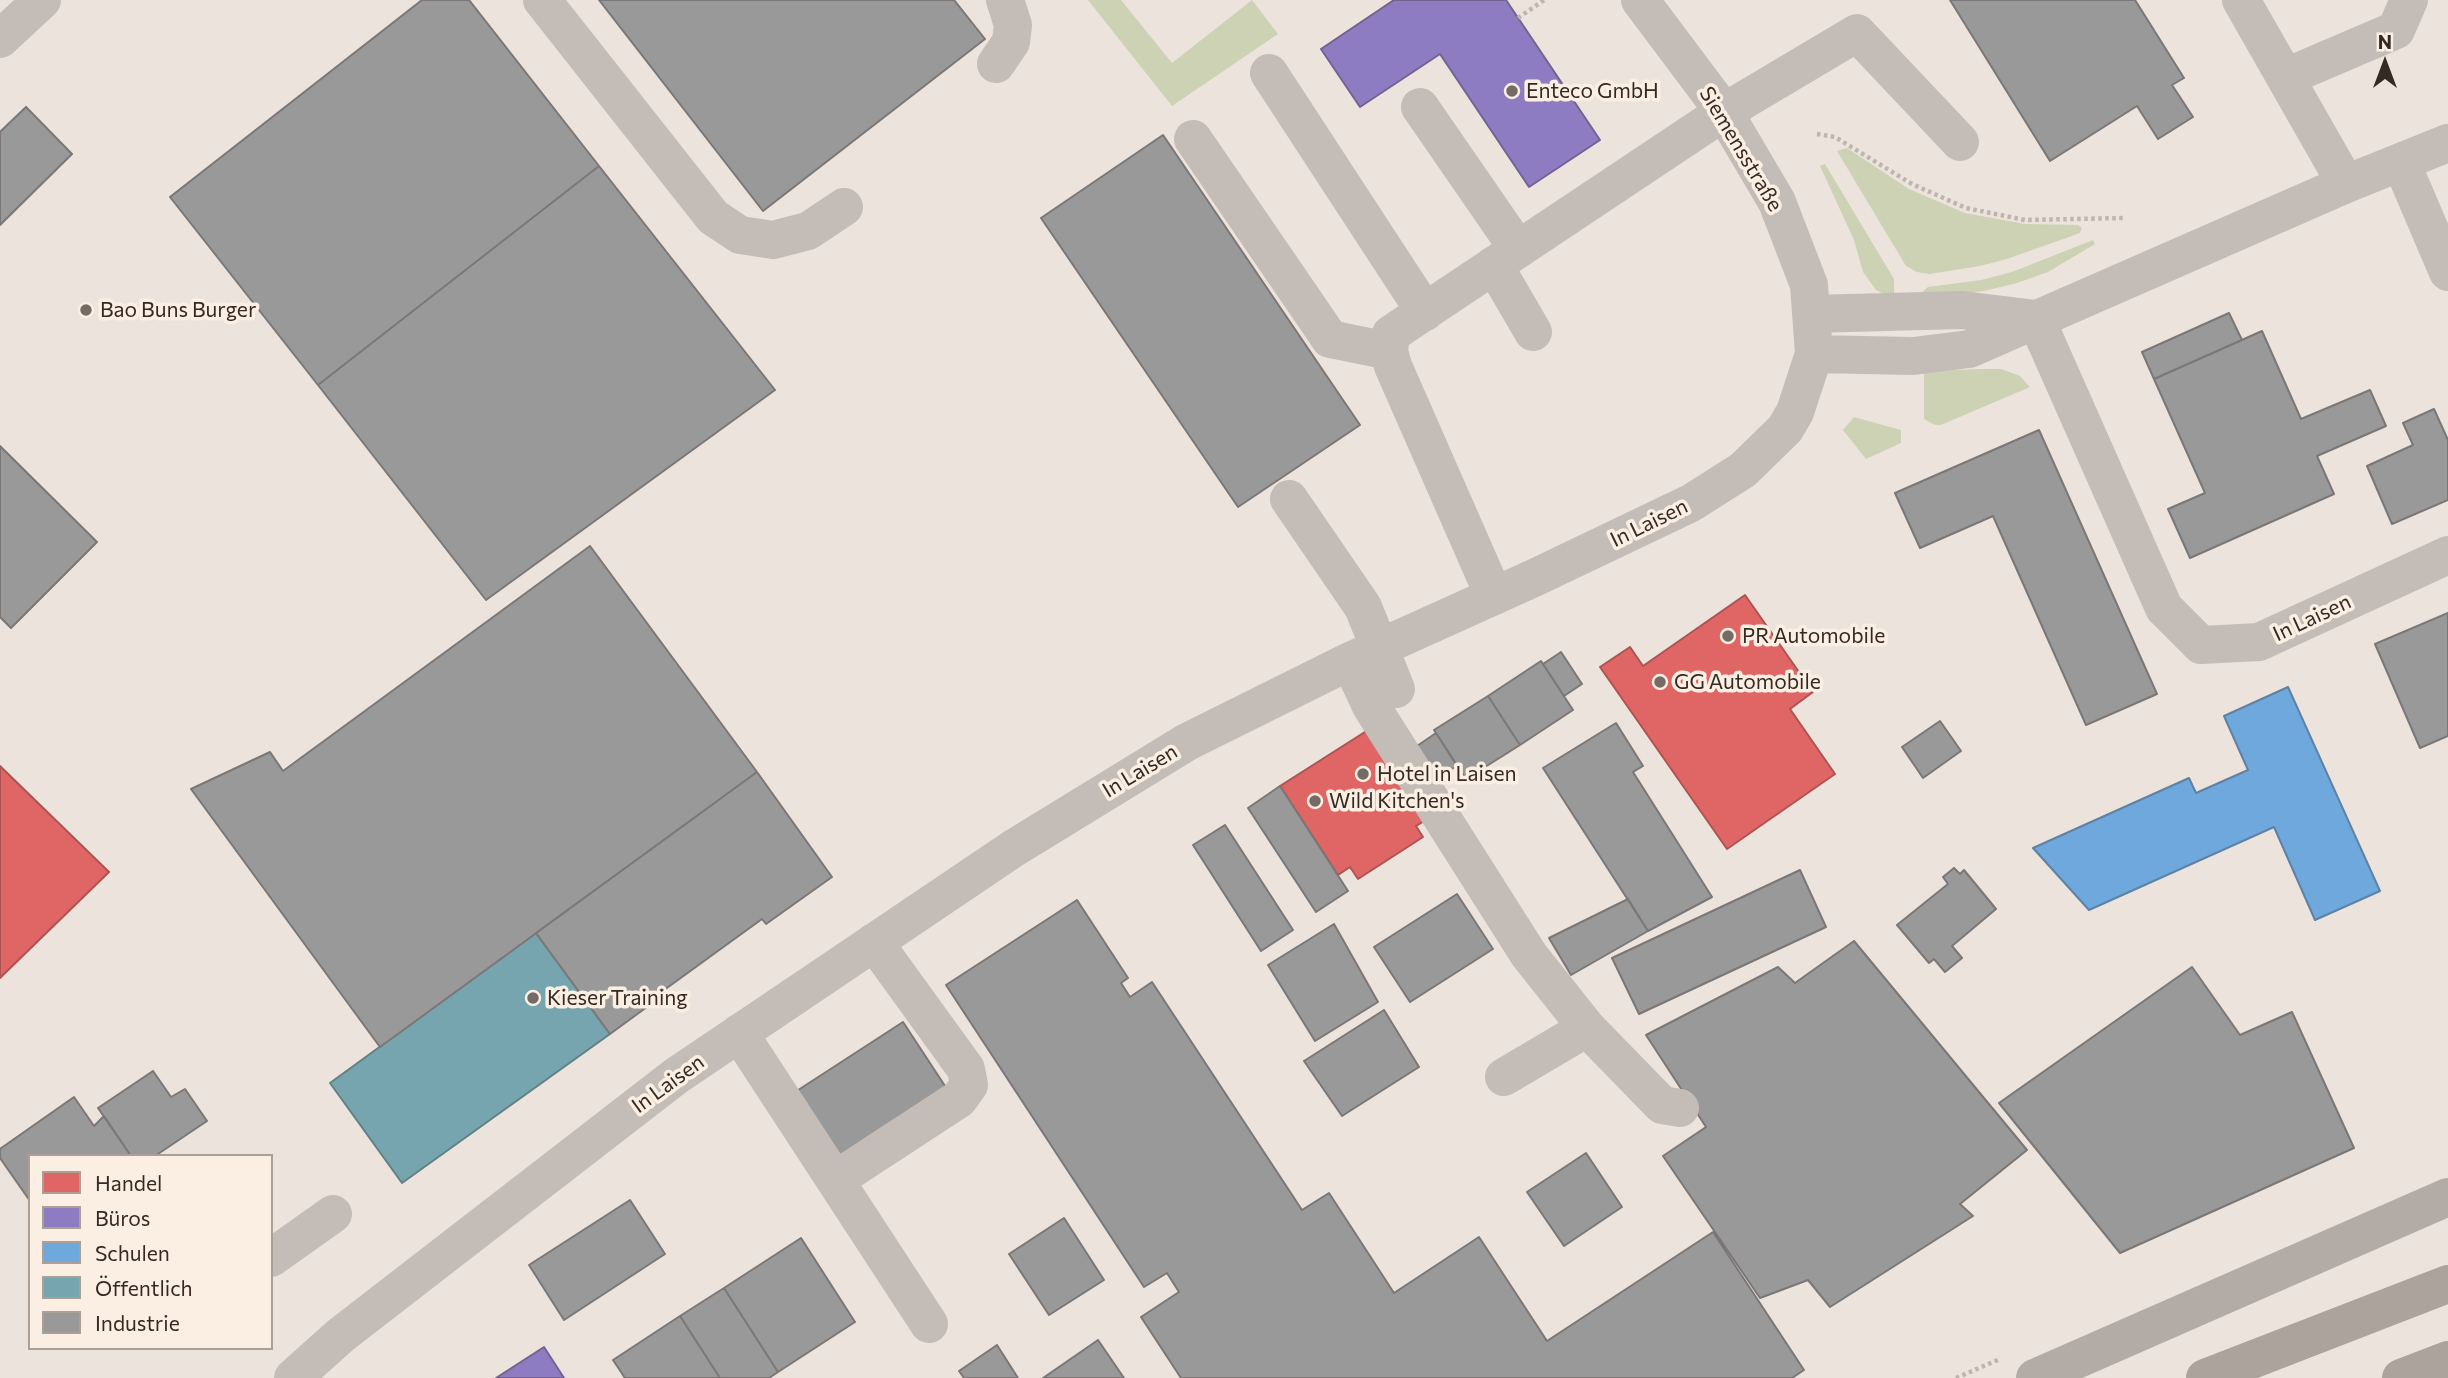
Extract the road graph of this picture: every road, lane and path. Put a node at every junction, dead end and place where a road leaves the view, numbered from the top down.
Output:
1 (42, 0) edge
2 (542, 0) edge
3 (1005, 0) edge
4 (1544, 0) edge
5 (1640, 0) edge
6 (2241, 0) edge
7 (2409, 0) edge
8 (1518, 18) dead end
9 (0, 39) edge
10 (996, 64) dead end
11 (1269, 73) dead end
12 (2286, 77) junction
13 (1420, 107) dead end
14 (1724, 112) junction
15 (1817, 134) dead end
16 (1193, 139) dead end
17 (1960, 142) dead end
18 (2448, 143) edge
19 (2401, 162) junction
20 (2346, 184) junction
21 (844, 207) dead end
22 (2123, 218) dead end
23 (1506, 257) junction
24 (2448, 272) edge
25 (1424, 312) junction
26 (1811, 314) junction
27 (2036, 319) junction
28 (1533, 332) dead end
29 (1389, 351) junction
30 (1814, 354) junction
31 (1289, 499) dead end
32 (2448, 555) edge
33 (1494, 596) junction
34 (1365, 654) junction
35 (1396, 689) dead end
36 (874, 942) junction
37 (1587, 1028) junction
38 (739, 1033) junction
39 (1504, 1077) dead end
40 (1680, 1108) dead end
41 (835, 1180) junction
42 (2448, 1197) edge
43 (333, 1214) dead end
44 (273, 1257) edge
45 (2448, 1284) edge
46 (929, 1324) dead end
47 (2448, 1360) edge
48 (293, 1378) edge
49 (2035, 1378) edge
50 (2205, 1378) edge
51 (2401, 1378) edge

1 - 9 street
2 - 21 street
3 - 10 street
4 - 8 path
5 - 14 street, Siemensstraße
6 - 12 street
7 - 12 street
11 - 25 street
12 - 20 street
13 - 23 street
14 - 17 street
14 - 23 street
14 - 26 street, Siemensstraße
15 - 22 path
16 - 29 street
18 - 19 street
19 - 20 street
19 - 24 street
20 - 27 street
23 - 25 street
23 - 28 street
25 - 29 street
26 - 27 street
26 - 30 street, Siemensstraße
27 - 30 street
27 - 32 street, In Laisen
29 - 33 street
30 - 33 street, In Laisen
31 - 34 street
33 - 34 street, In Laisen
34 - 35 street
34 - 36 street, In Laisen
34 - 37 street
36 - 38 street, In Laisen
36 - 41 street
37 - 39 street
37 - 40 street
38 - 41 street
38 - 48 street, In Laisen
41 - 46 street
42 - 49 main road
43 - 44 street
45 - 50 highway
47 - 51 highway

